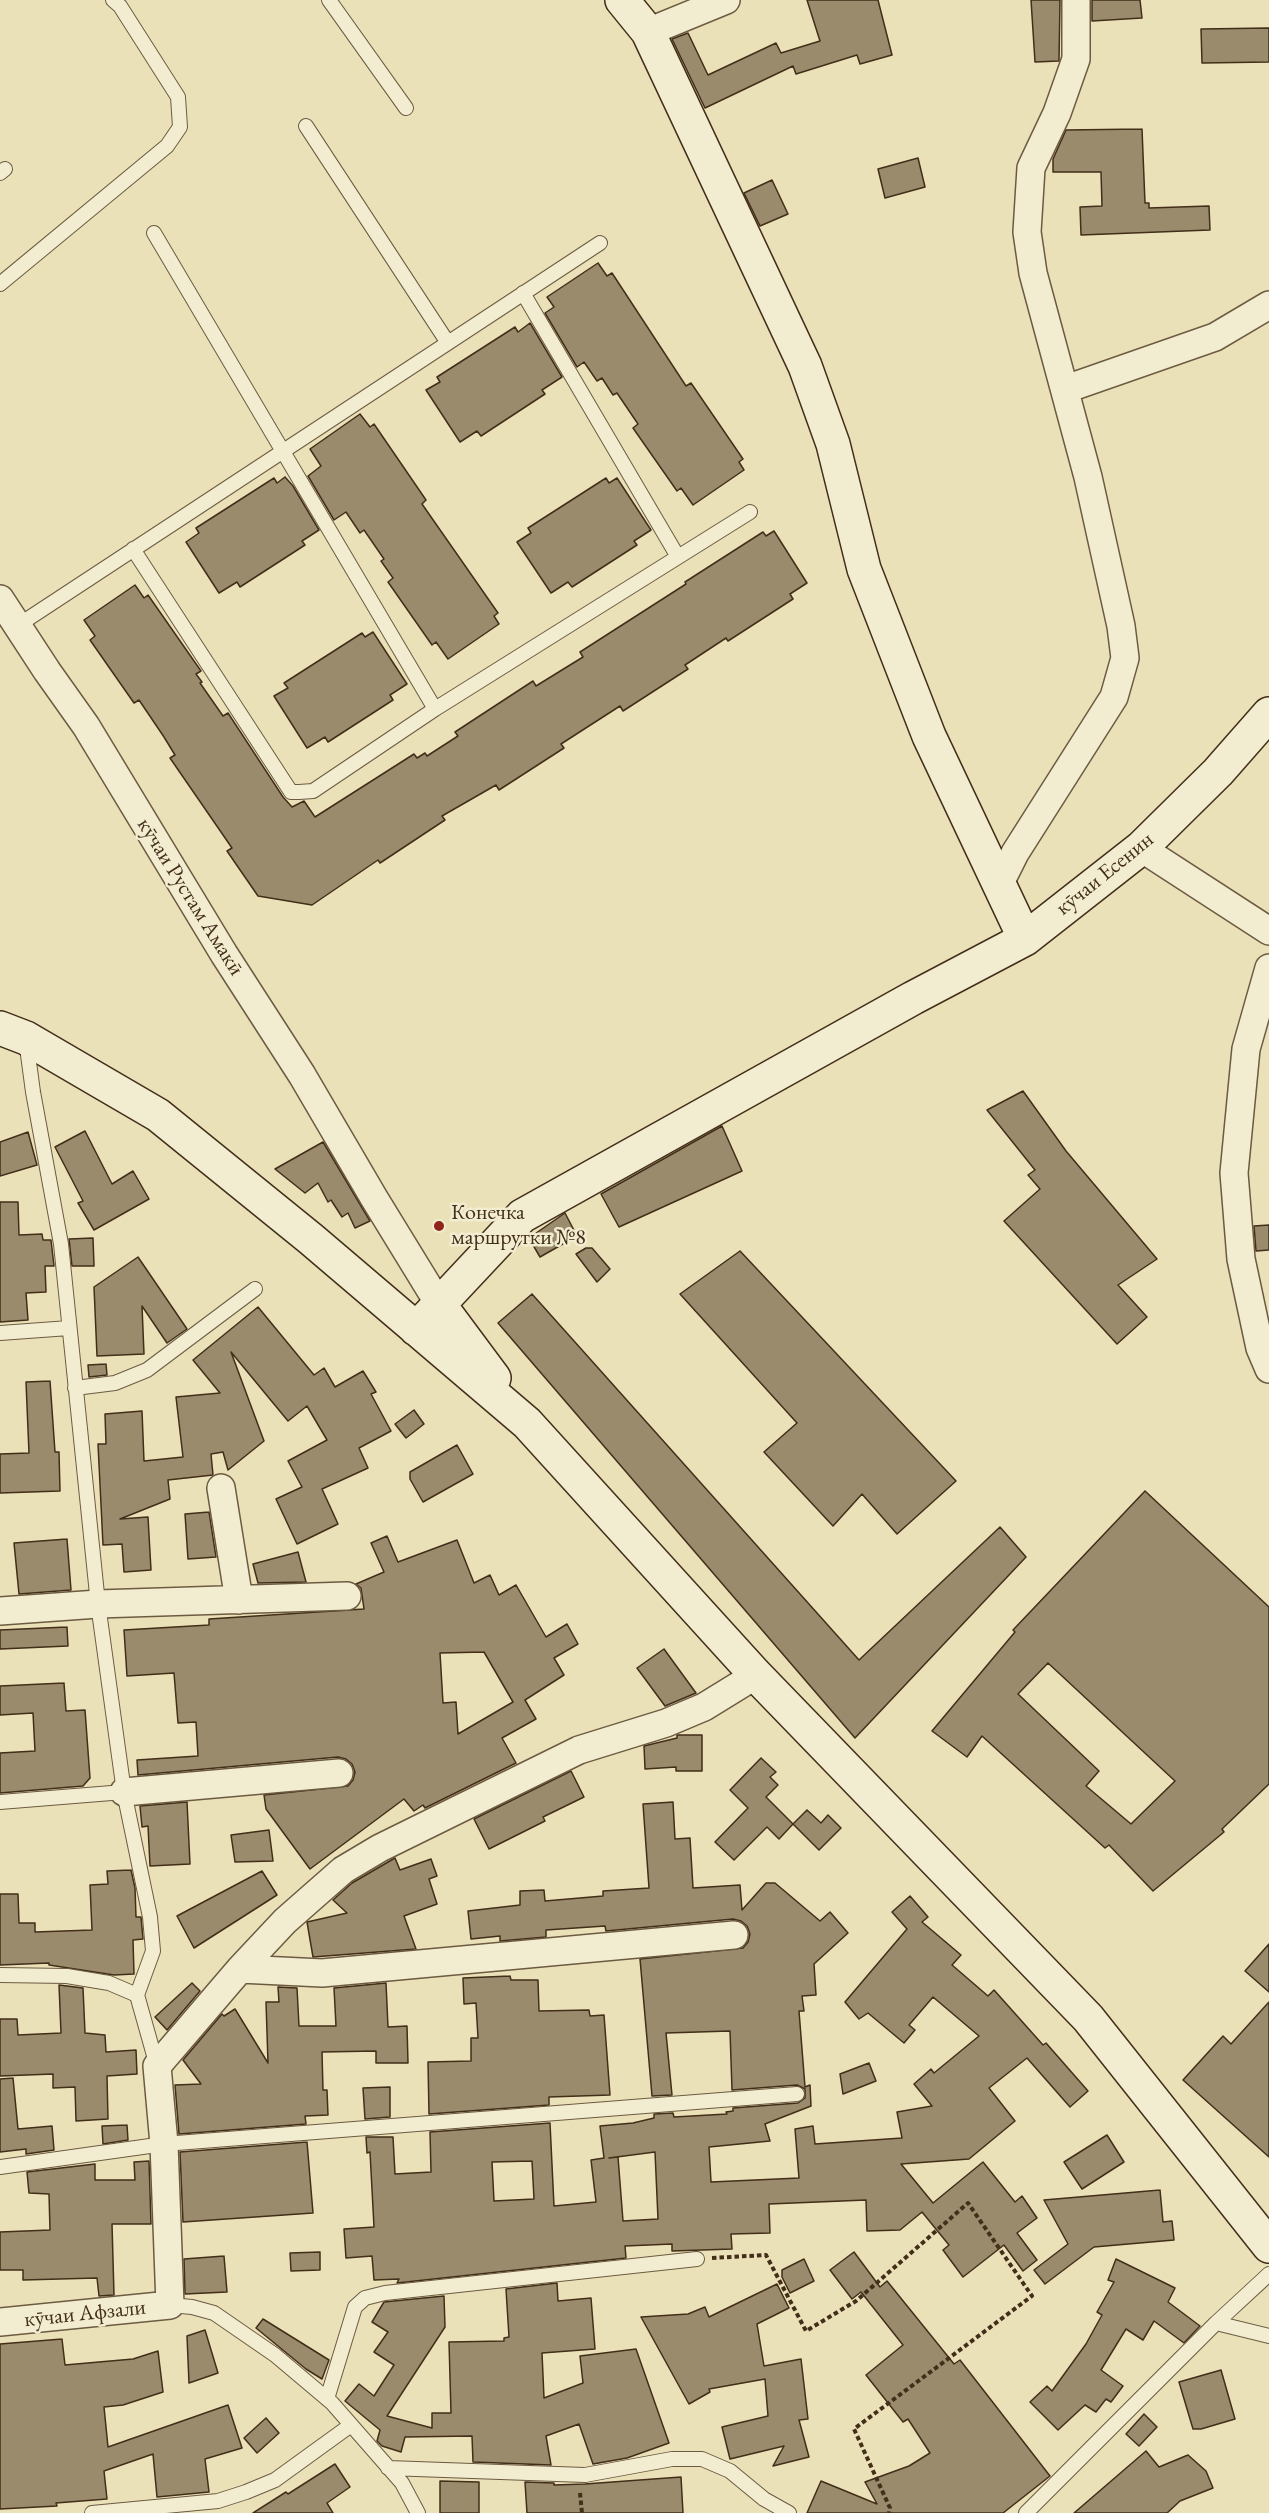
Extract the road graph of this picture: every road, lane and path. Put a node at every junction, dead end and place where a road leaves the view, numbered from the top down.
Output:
1 (113, 0) edge
2 (329, 0) edge
3 (622, 0) edge
4 (726, 0) edge
5 (1076, 0) edge
6 (648, 32) junction
7 (406, 108) dead end
8 (306, 126) dead end
9 (154, 233) dead end
10 (600, 243) dead end
11 (0, 285) edge
12 (523, 293) junction
13 (1269, 305) edge
14 (448, 343) junction
15 (1066, 389) junction
16 (282, 451) junction
17 (750, 513) dead end
18 (133, 549) junction
19 (678, 557) junction
20 (0, 598) edge
21 (17, 626) junction
22 (435, 708) junction
23 (1269, 714) edge
24 (1141, 848) junction
25 (999, 885) junction
26 (1269, 931) edge
27 (1024, 939) junction
28 (1269, 968) edge
29 (13, 1033) edge
30 (255, 1289) dead end
31 (439, 1304) junction
32 (69, 1328) junction
33 (417, 1329) junction
34 (0, 1334) edge
35 (1269, 1369) edge
36 (75, 1388) junction
37 (527, 1423) junction
38 (221, 1488) dead end
39 (347, 1596) dead end
40 (239, 1600) junction
41 (98, 1604) junction
42 (0, 1611) edge
43 (756, 1675) junction
44 (339, 1773) dead end
45 (124, 1792) junction
46 (0, 1802) edge
47 (734, 1935) dead end
48 (240, 1969) junction
49 (0, 1975) edge
50 (137, 1995) junction
51 (157, 2066) junction
52 (797, 2094) dead end
53 (164, 2144) junction
54 (0, 2167) edge
55 (1269, 2246) edge
56 (698, 2259) joint
57 (1269, 2274) edge
58 (170, 2305) junction
59 (0, 2322) edge
60 (1216, 2323) junction
61 (1269, 2336) edge
62 (327, 2399) junction
63 (351, 2425) junction
64 (388, 2468) junction
65 (92, 2513) edge
66 (418, 2513) edge
67 (789, 2513) edge
68 (889, 2513) edge
69 (1026, 2513) edge

1 - 11 lane
2 - 7 lane
3 - 6 street
4 - 6 street
5 - 15 street
6 - 25 street
8 - 14 lane
9 - 16 lane
10 - 12 lane
12 - 14 lane
12 - 19 lane
13 - 15 street
14 - 16 lane
15 - 25 street
16 - 18 lane
16 - 22 lane
17 - 19 lane
18 - 21 lane
18 - 22 lane
19 - 22 lane
20 - 21 street, кӯчаи Рустам Амакӣ
21 - 31 street, кӯчаи Рустам Амакӣ
23 - 24 street, кӯчаи Есенин
24 - 26 street
24 - 27 street, кӯчаи Есенин
25 - 27 street
27 - 31 street, кӯчаи Есенин
28 - 35 street
29 - 32 lane
29 - 33 street
30 - 36 lane
31 - 33 street, кӯчаи Есенин
31 - 37 street
32 - 34 lane
32 - 36 lane
33 - 37 street
36 - 41 lane
37 - 43 street
38 - 40 street
39 - 40 street
40 - 41 street
41 - 42 street
41 - 45 lane
43 - 48 street
43 - 55 street
44 - 45 street
45 - 46 lane
45 - 50 lane
47 - 48 street
48 - 51 street
49 - 50 lane
50 - 51 lane
51 - 53 street
52 - 53 lane
53 - 54 lane
53 - 58 street
56 - 62 lane
56 - 68 path
57 - 60 lane
58 - 59 street, кӯчаи Афзали
58 - 62 lane
60 - 61 lane
60 - 69 lane
62 - 63 lane
63 - 64 lane
63 - 65 lane
64 - 66 lane
64 - 67 lane

